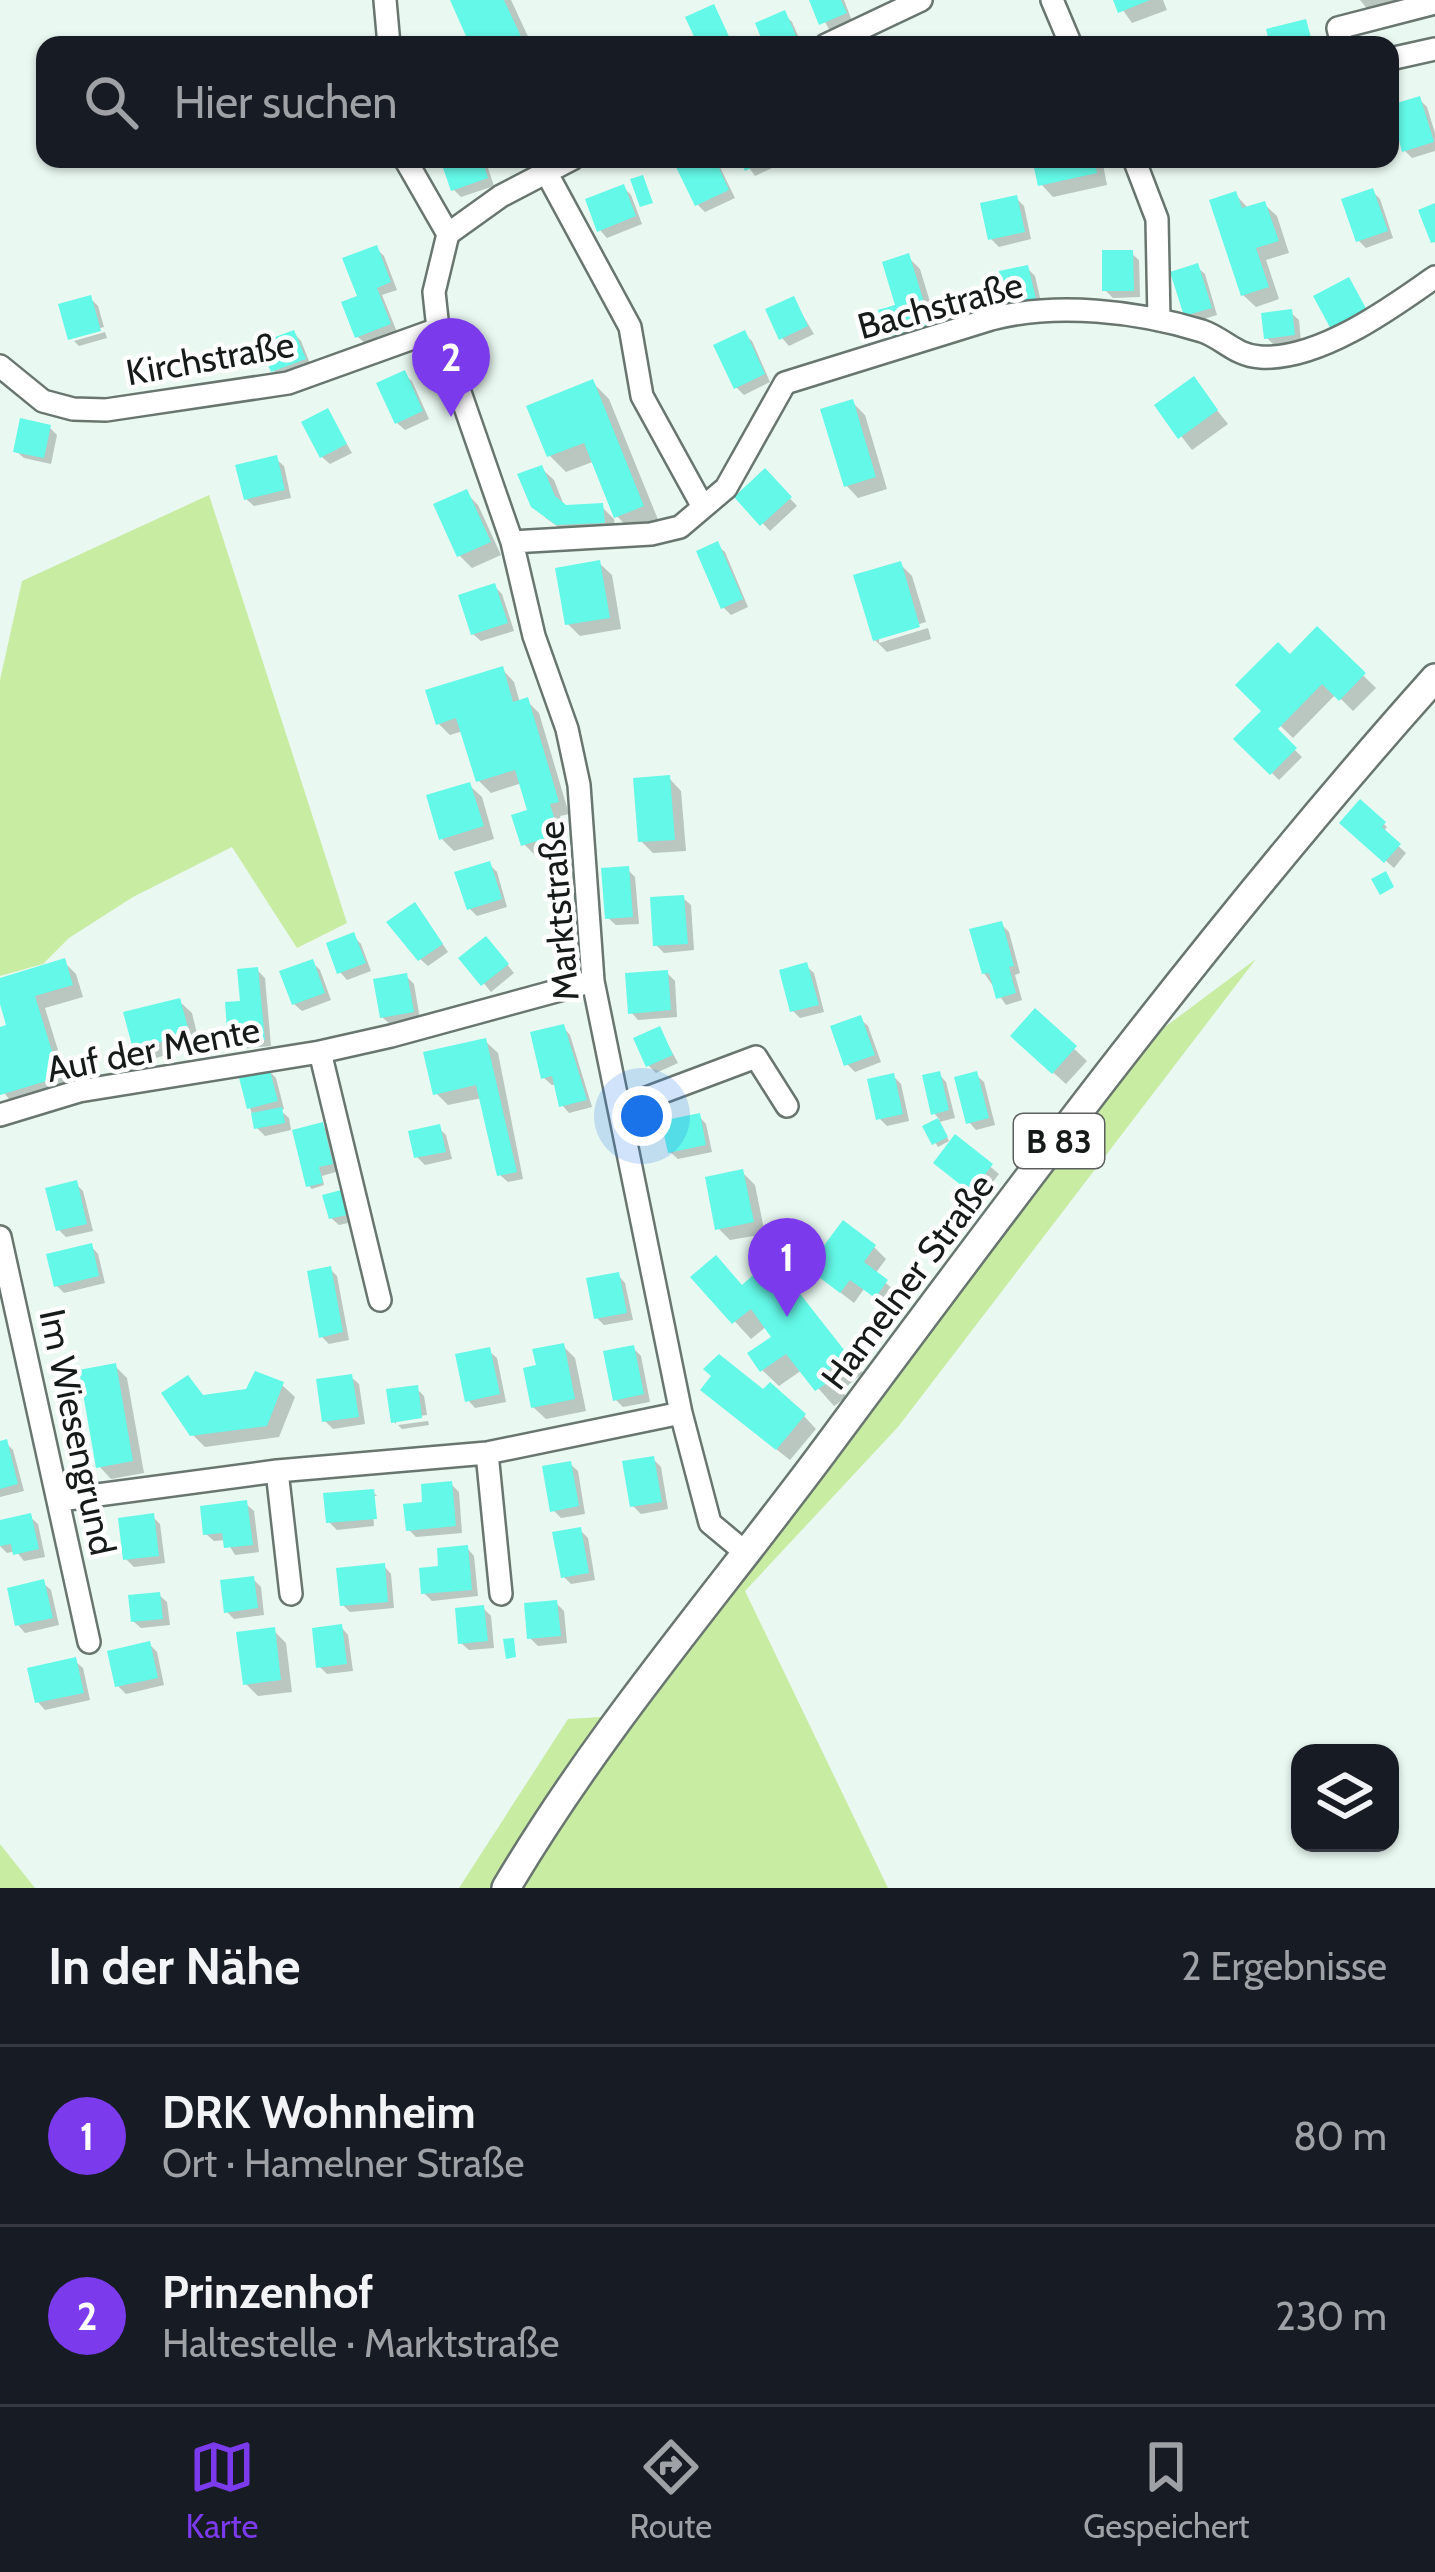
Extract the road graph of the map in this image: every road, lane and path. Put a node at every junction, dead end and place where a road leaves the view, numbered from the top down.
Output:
1 (385, 0) edge
2 (921, 0) edge
3 (1052, 0) edge
4 (1435, 3) edge
5 (387, 36) edge
6 (845, 36) edge
7 (1067, 36) edge
8 (1339, 36) edge
9 (1435, 49) edge
10 (1399, 57) edge
11 (410, 168) edge
12 (550, 168) edge
13 (1137, 168) edge
14 (545, 170) junction
15 (448, 234) junction
16 (1435, 277) edge
17 (1159, 320) junction
18 (438, 329) junction
19 (0, 367) edge
20 (703, 507) junction
21 (512, 542) junction
22 (1435, 678) edge
23 (593, 980) junction
24 (320, 1052) junction
25 (787, 1106) dead end
26 (620, 1108) junction
27 (0, 1115) edge
28 (0, 1237) edge
29 (380, 1300) dead end
30 (682, 1413) junction
31 (487, 1453) junction
32 (277, 1471) junction
33 (60, 1500) junction
34 (746, 1553) junction
35 (291, 1594) dead end
36 (501, 1594) dead end
37 (89, 1642) dead end
38 (506, 1888) edge

1 - 5 street
2 - 6 street
3 - 7 street
4 - 8 street
9 - 10 street
11 - 15 street
12 - 14 street
13 - 17 street
14 - 15 street
14 - 20 street
15 - 18 street, Marktstraße
16 - 17 street, Bachstraße
17 - 20 street, Bachstraße
18 - 19 street, Kirchstraße
18 - 21 street, Marktstraße
20 - 21 street, Bachstraße
21 - 23 street, Marktstraße
22 - 34 main road, Hamelner Straße / B 83
23 - 24 street, Auf der Mente
23 - 26 street, Marktstraße
24 - 27 street, Auf der Mente
24 - 29 street
25 - 26 street
26 - 30 street, Marktstraße
28 - 33 street, Im Wiesengrund
30 - 31 street
30 - 34 street, Marktstraße
31 - 32 street
31 - 36 street
32 - 33 street
32 - 35 street
33 - 37 street, Im Wiesengrund
34 - 38 main road, Hamelner Straße / B 83

